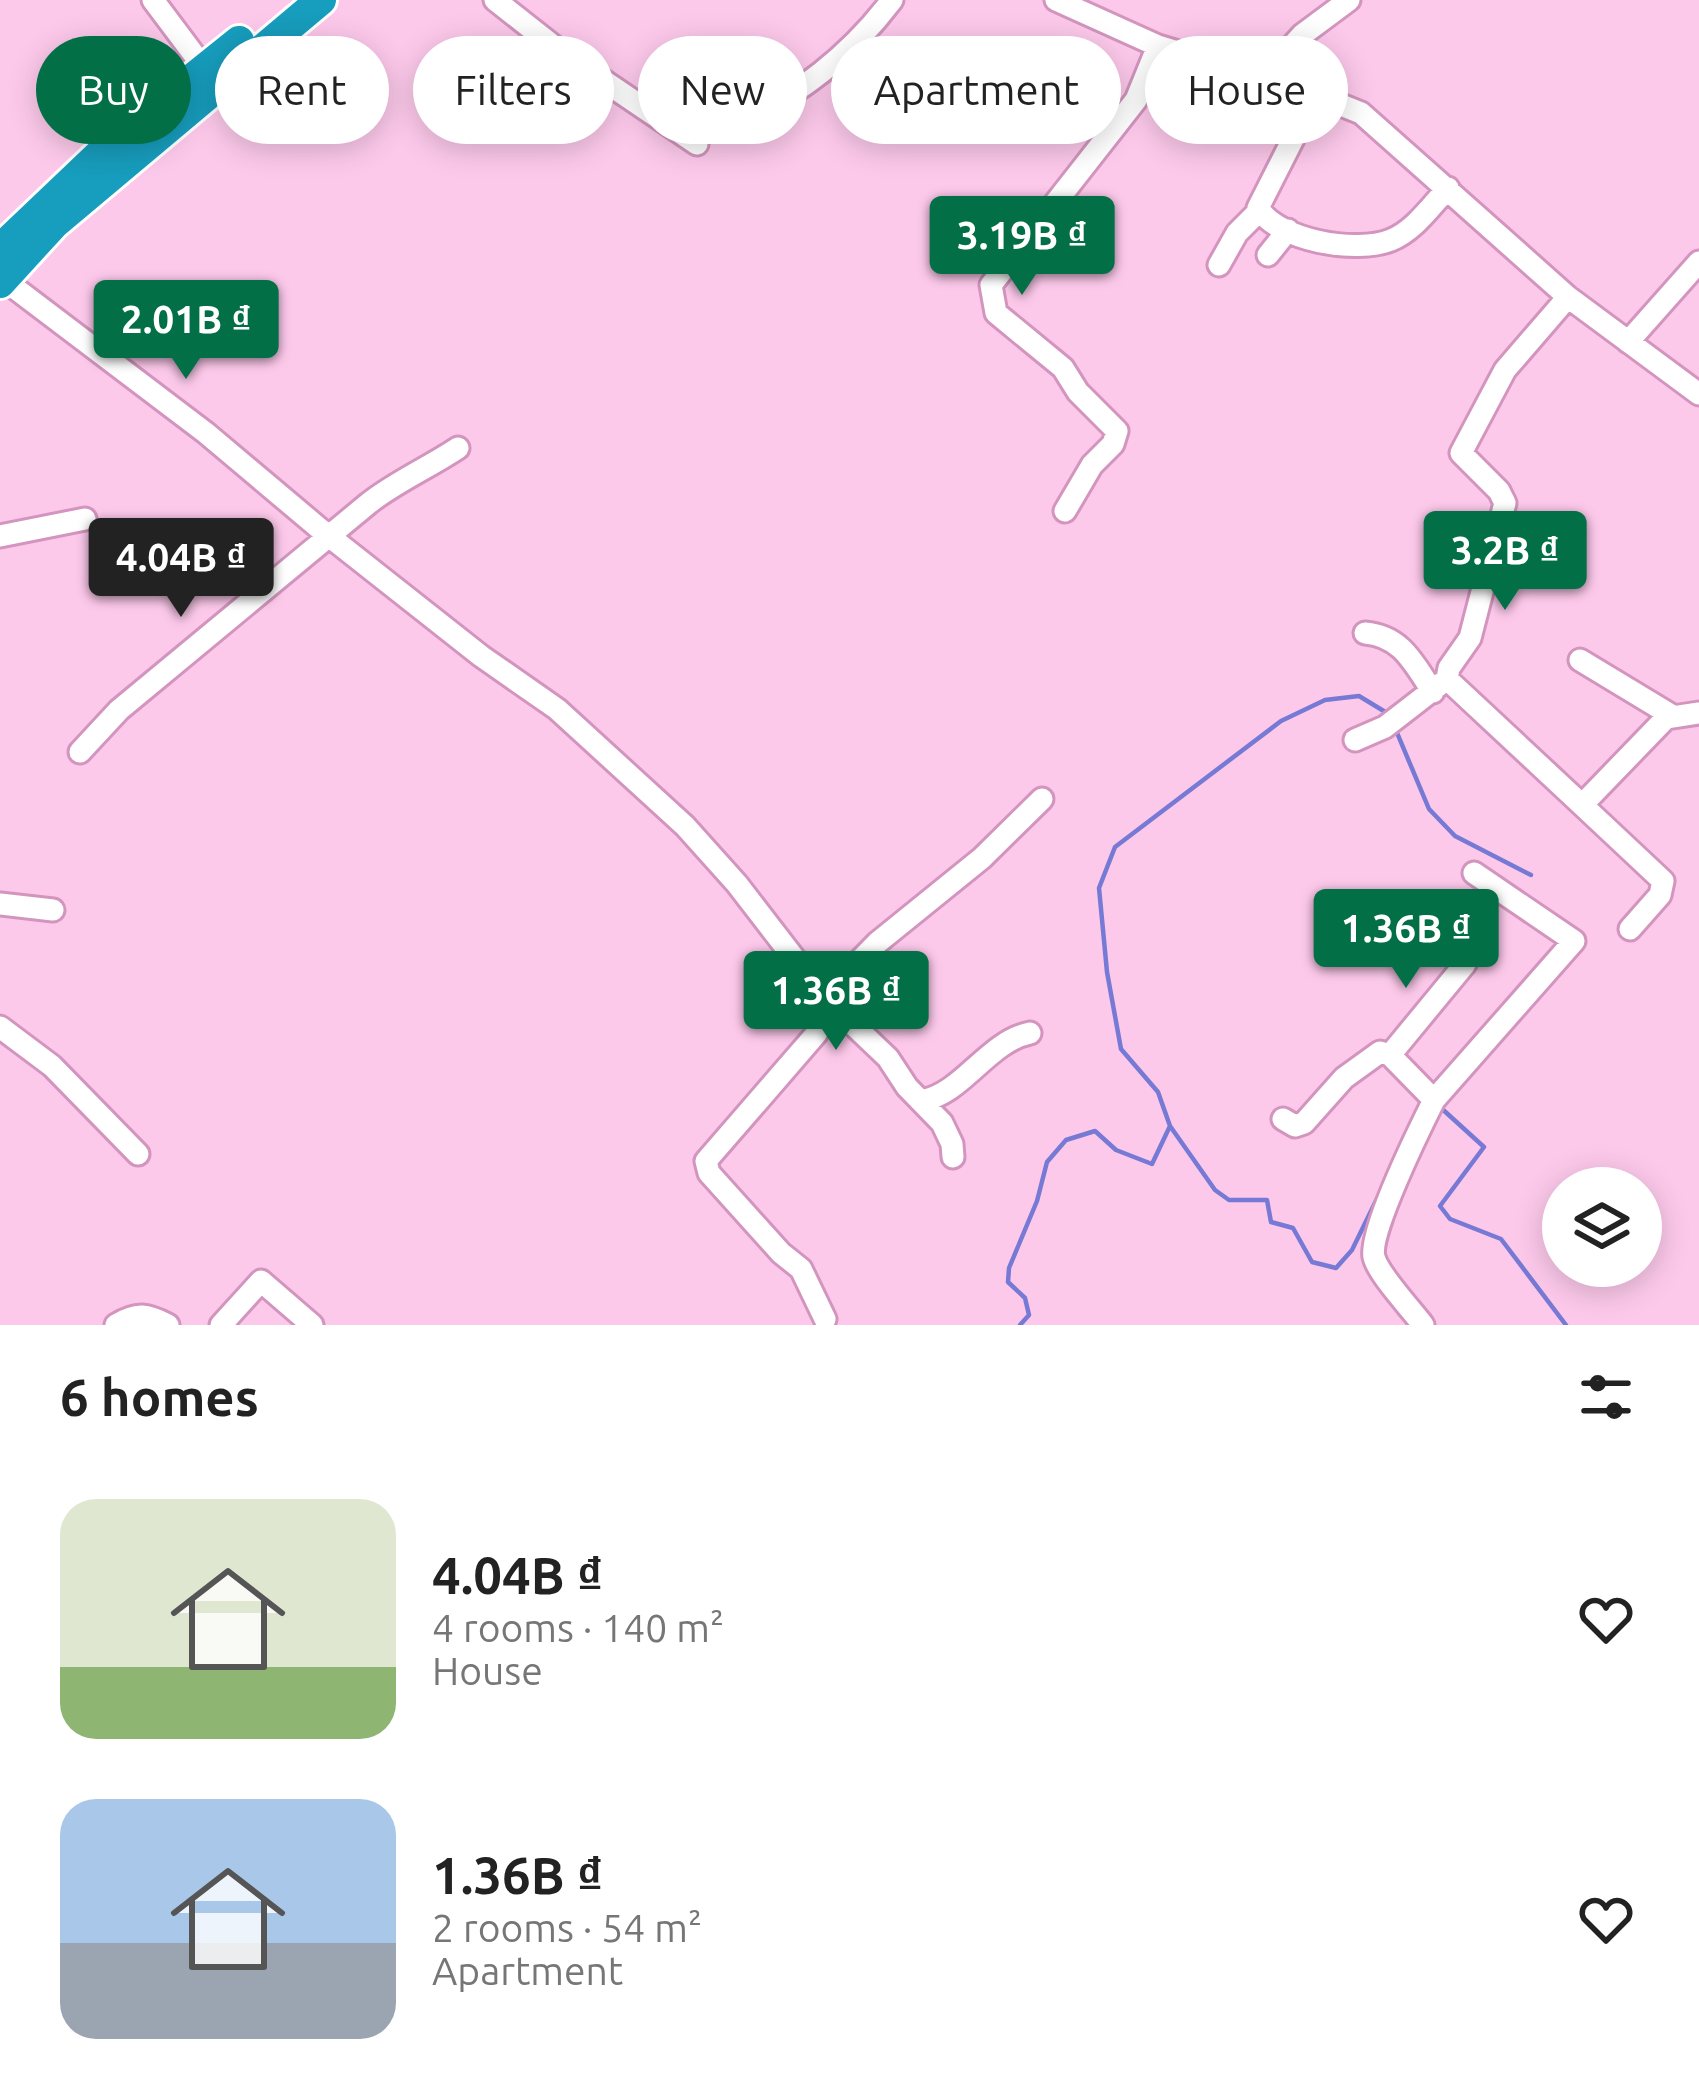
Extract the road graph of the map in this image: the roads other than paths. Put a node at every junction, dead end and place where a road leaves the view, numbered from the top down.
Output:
1 (153, 0) edge
2 (290, 0) edge
3 (321, 0) edge
4 (495, 0) edge
5 (892, 0) edge
6 (1056, 0) edge
7 (1349, 0) edge
8 (1301, 36) edge
9 (1145, 40) edge
10 (212, 76) junction
11 (1145, 78) edge
12 (807, 85) edge
13 (638, 104) edge
14 (1348, 109) edge
15 (1291, 144) edge
16 (1448, 188) junction
17 (1259, 211) junction
18 (1288, 230) junction
19 (1268, 255) dead end
20 (2, 256) edge
21 (1699, 262) edge
22 (1219, 265) dead end
23 (1568, 297) junction
24 (1628, 342) junction
25 (1699, 394) edge
26 (458, 448) dead end
27 (1065, 512) dead end
28 (85, 519) dead end
29 (0, 536) edge
30 (328, 536) junction
31 (1365, 633) dead end
32 (1580, 660) dead end
33 (1440, 685) junction
34 (1699, 713) edge
35 (1670, 715) junction
36 (1355, 740) dead end
37 (80, 752) dead end
38 (1042, 799) dead end
39 (1582, 805) junction
40 (1474, 873) dead end
41 (0, 904) edge
42 (52, 910) dead end
43 (1630, 929) dead end
44 (1465, 964) dead end
45 (824, 997) junction
46 (0, 1027) edge
47 (1030, 1033) dead end
48 (1390, 1055) junction
49 (1434, 1100) junction
50 (921, 1101) junction
51 (1282, 1119) dead end
52 (138, 1154) dead end
53 (952, 1157) dead end
54 (825, 1319) dead end
55 (116, 1325) edge
56 (168, 1325) edge
57 (221, 1325) edge
58 (312, 1325) edge
59 (1423, 1325) edge

1 - 10 street
2 - 10 highway
3 - 10 highway
4 - 13 street
5 - 12 street
6 - 9 street
7 - 8 street
10 - 20 highway
11 - 27 street
14 - 16 street
15 - 17 street
16 - 18 street
16 - 23 street
17 - 18 street
17 - 22 street
18 - 19 street
20 - 30 street
21 - 24 street
23 - 24 street
23 - 33 street
24 - 25 street
26 - 30 street
28 - 29 street
30 - 37 street
30 - 45 street
31 - 33 street
32 - 35 street
33 - 36 street
33 - 39 street
34 - 35 street
35 - 39 street
38 - 45 street
39 - 43 street
40 - 49 street
41 - 42 street
44 - 48 street
45 - 50 street
45 - 54 street
46 - 52 street
47 - 50 street
48 - 49 street
48 - 51 street
49 - 59 street
50 - 53 street
55 - 56 street
57 - 58 street

